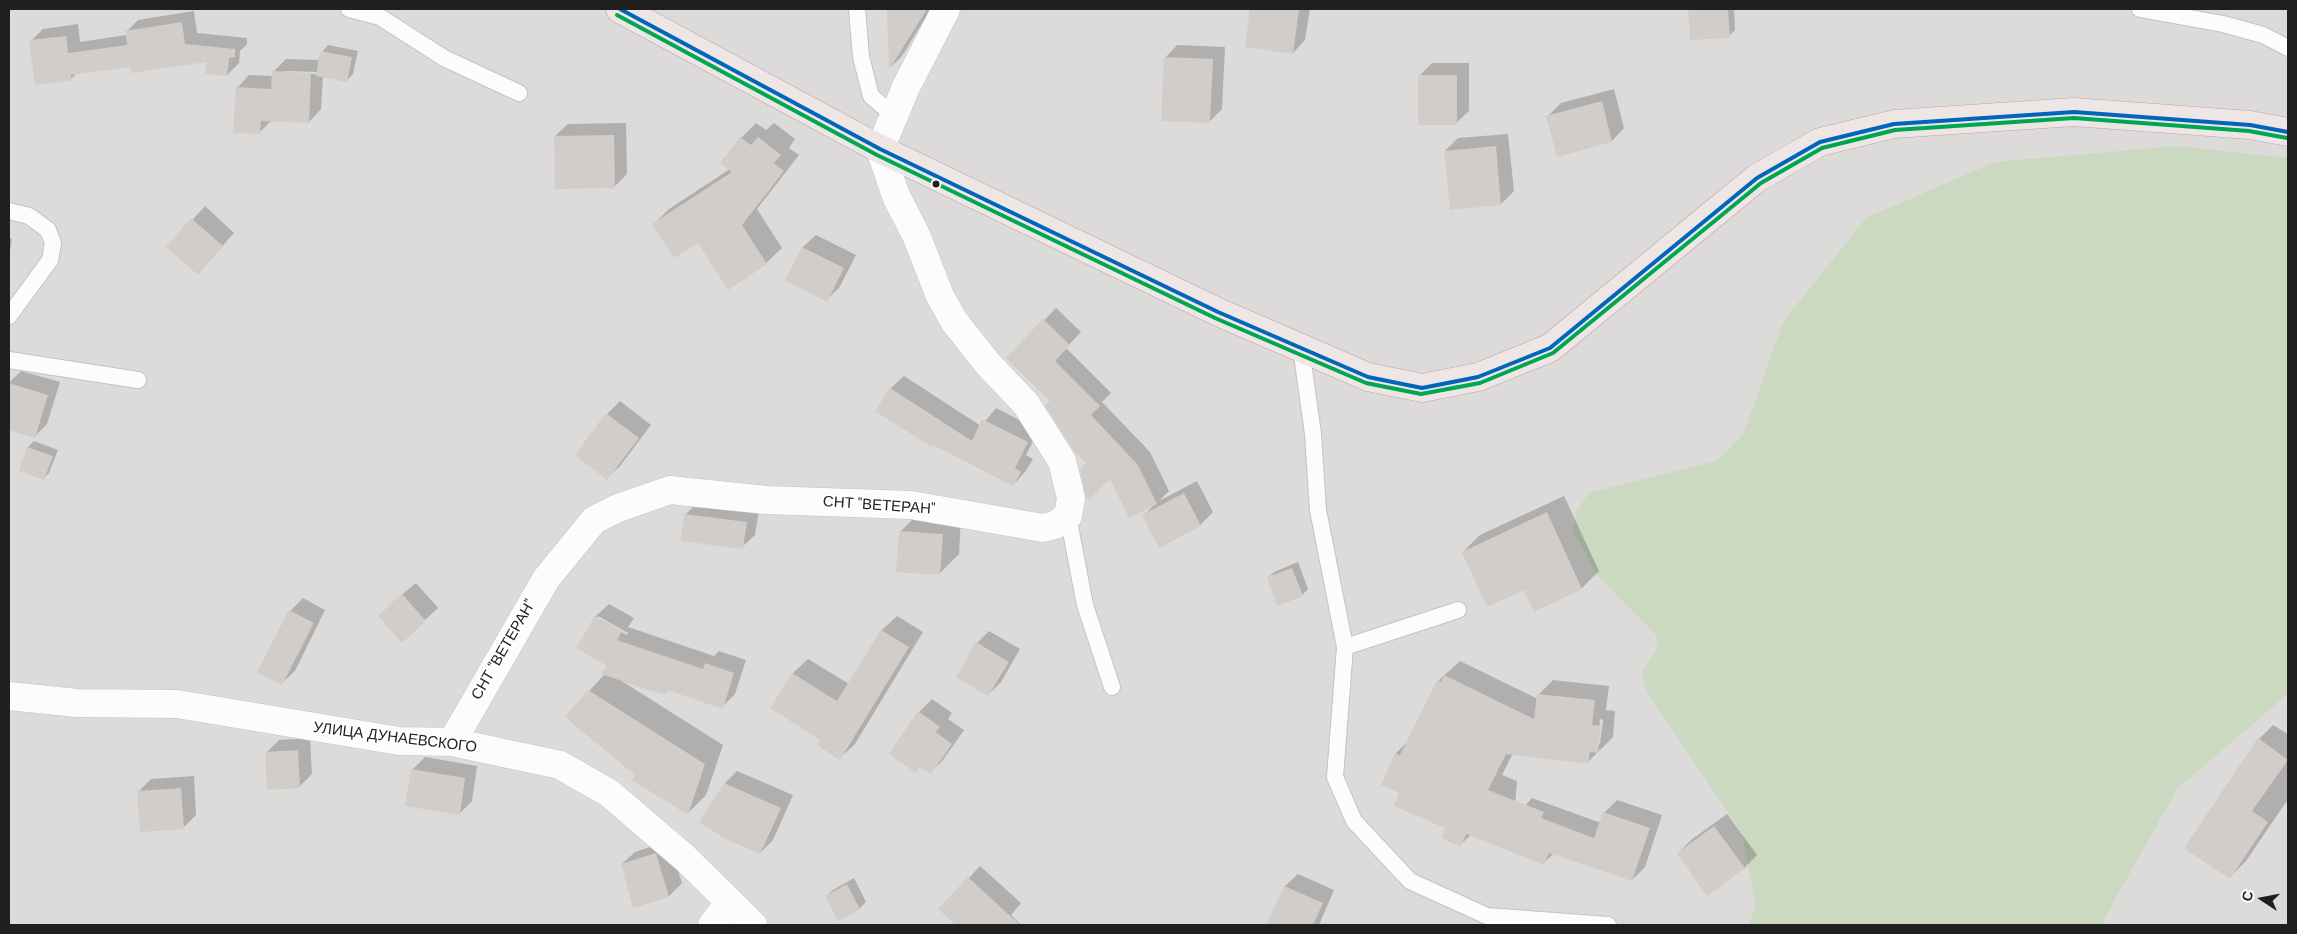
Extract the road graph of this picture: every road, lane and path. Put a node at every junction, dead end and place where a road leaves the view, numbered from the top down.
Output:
1 (349, 9) edge
2 (620, 9) edge
3 (857, 9) edge
4 (947, 9) edge
5 (2140, 9) edge
6 (2288, 48) edge
7 (519, 93) dead end
8 (894, 116) junction
9 (2288, 132) edge
10 (880, 149) junction
11 (9, 211) edge
12 (9, 316) edge
13 (1301, 348) junction
14 (9, 360) edge
15 (138, 380) dead end
16 (1068, 516) junction
17 (1458, 610) dead end
18 (1345, 647) junction
19 (1112, 687) dead end
20 (9, 696) edge
21 (452, 742) junction
22 (730, 902) junction
23 (712, 925) edge
24 (753, 925) edge
25 (1608, 925) edge

1 - 7 lane
2 - 10 highway
3 - 8 lane
4 - 8 street
5 - 6 lane
8 - 10 street
9 - 13 highway
10 - 13 highway
10 - 16 street
11 - 12 lane
13 - 18 lane
14 - 15 lane
16 - 19 lane
16 - 21 street, СНТ "ВЕТЕРАН"
17 - 18 lane
18 - 25 lane
20 - 21 street, УЛИЦА ДУНАЕВСКОГО
21 - 22 street, УЛИЦА ДУНАЕВСКОГО
22 - 23 street
22 - 24 street, УЛИЦА ДУНАЕВСКОГО

